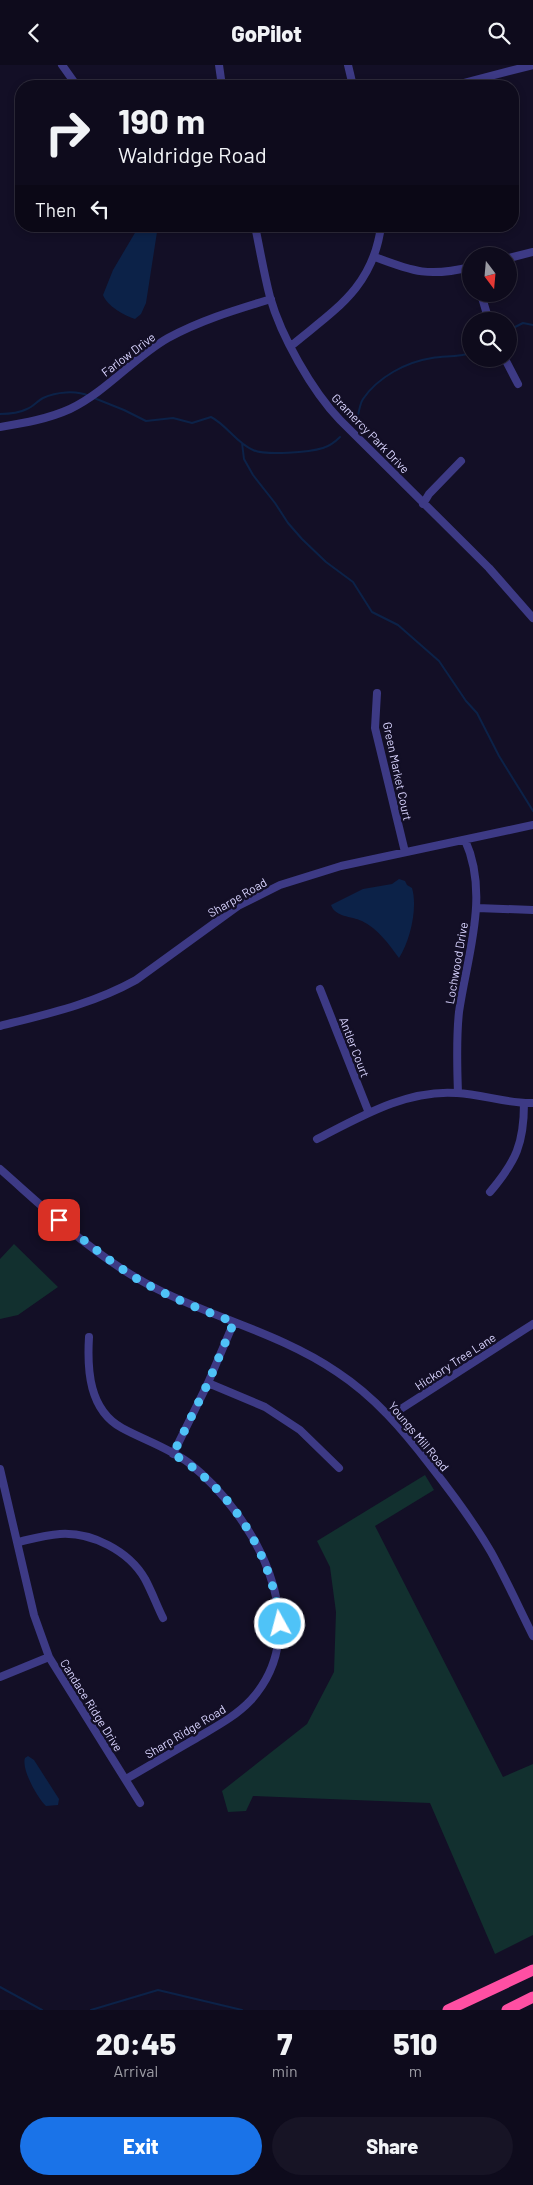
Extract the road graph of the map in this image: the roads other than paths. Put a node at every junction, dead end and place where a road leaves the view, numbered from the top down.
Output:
1 (62, 65) edge
2 (219, 65) edge
3 (348, 65) edge
4 (533, 65) edge
5 (73, 80) edge
6 (221, 80) edge
7 (352, 80) edge
8 (475, 80) edge
9 (255, 232) edge
10 (380, 232) edge
11 (533, 252) edge
12 (518, 256) edge
13 (375, 257) junction
14 (462, 268) edge
15 (271, 299) junction
16 (291, 346) junction
17 (509, 367) edge
18 (518, 384) dead end
19 (0, 427) edge
20 (461, 461) dead end
21 (423, 504) junction
22 (533, 618) edge
23 (377, 693) dead end
24 (533, 825) edge
25 (465, 840) junction
26 (405, 852) junction
27 (477, 908) junction
28 (533, 910) edge
29 (320, 989) dead end
30 (0, 1026) edge
31 (458, 1093) junction
32 (524, 1103) junction
33 (533, 1103) edge
34 (370, 1113) junction
35 (317, 1139) dead end
36 (1, 1173) edge
37 (490, 1192) dead end
38 (234, 1322) junction
39 (533, 1324) edge
40 (89, 1337) dead end
41 (208, 1383) junction
42 (390, 1416) junction
43 (173, 1454) junction
44 (339, 1468) dead end
45 (0, 1469) edge
46 (18, 1542) junction
47 (163, 1618) dead end
48 (533, 1636) edge
49 (49, 1657) junction
50 (0, 1677) edge
51 (126, 1779) junction
52 (140, 1803) dead end
53 (533, 1970) edge
54 (533, 1997) edge
55 (448, 2010) edge
56 (507, 2010) edge

1 - 5 street
2 - 6 street
3 - 7 street
4 - 8 street
9 - 15 street, Gramercy Park Drive
10 - 13 street
11 - 12 street
13 - 14 street
13 - 16 street
15 - 16 street, Gramercy Park Drive
15 - 19 street, Farlow Drive
16 - 21 street, Gramercy Park Drive
17 - 18 street
20 - 21 street
21 - 22 street, Gramercy Park Drive
23 - 26 street, Green Market Court
24 - 25 street, Sharpe Road
25 - 26 street, Sharpe Road
25 - 27 street, Lochwood Drive
26 - 30 street, Sharpe Road
27 - 28 street
27 - 31 street, Lochwood Drive
29 - 34 street, Antler Court
31 - 32 street
31 - 34 street
32 - 33 street
32 - 37 street
34 - 35 street
36 - 38 street, Youngs Mill Road
38 - 41 street
38 - 42 street, Youngs Mill Road
39 - 42 street, Hickory Tree Lane
40 - 43 street, Sharp Ridge Road
41 - 43 street
41 - 44 street
42 - 48 street, Youngs Mill Road
43 - 51 street, Sharp Ridge Road
45 - 46 street, Candace Ridge Drive
46 - 47 street
46 - 49 street, Candace Ridge Drive
49 - 50 street
49 - 51 street, Candace Ridge Drive
51 - 52 street, Candace Ridge Drive
53 - 55 highway
54 - 56 highway

